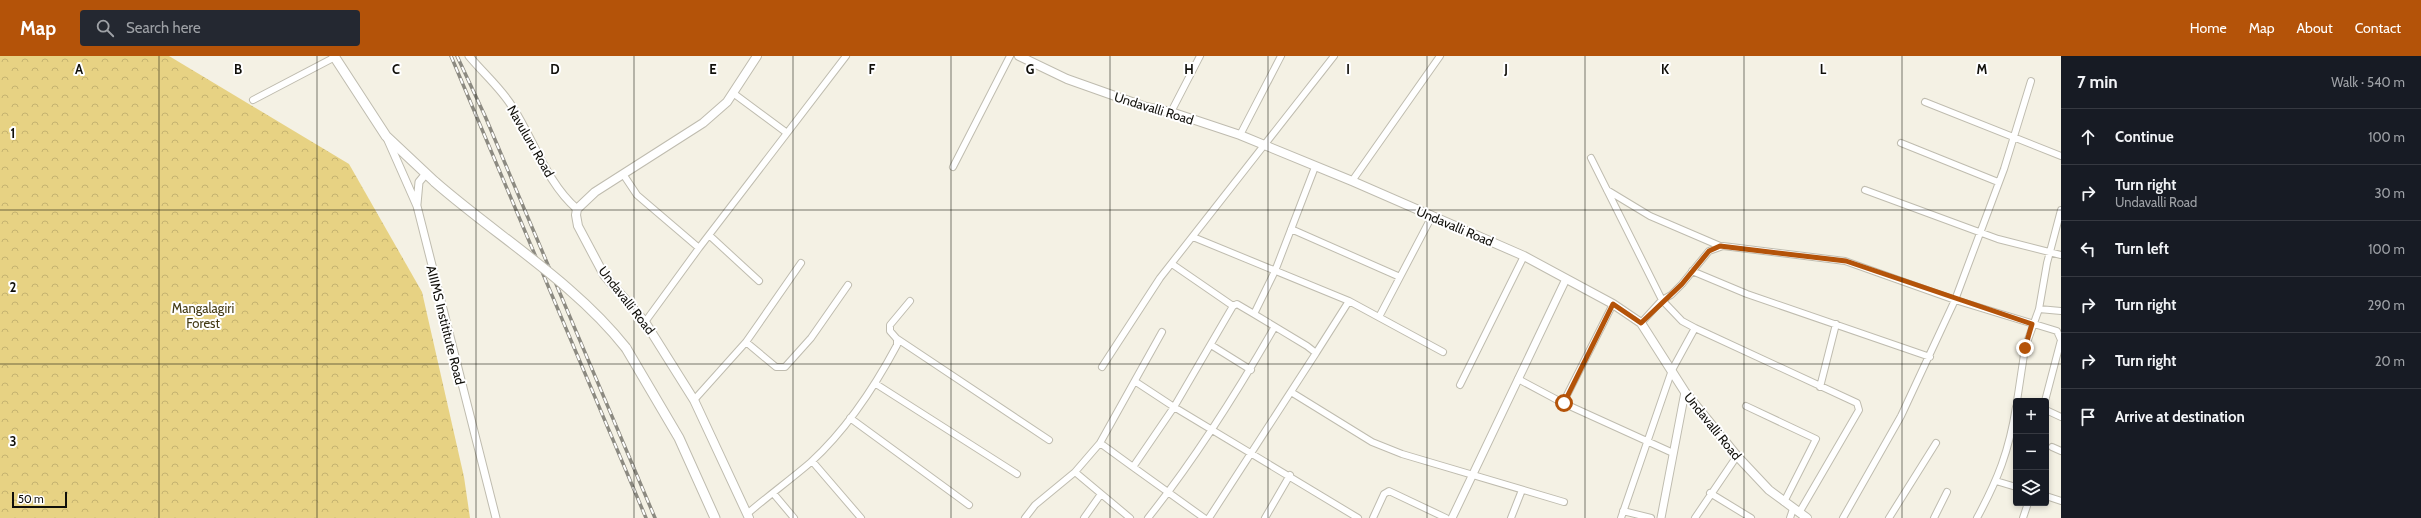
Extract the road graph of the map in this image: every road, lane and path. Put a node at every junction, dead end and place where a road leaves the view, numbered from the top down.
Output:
1 (469, 56) edge
2 (757, 56) edge
3 (846, 56) edge
4 (1010, 56) edge
5 (1019, 56) edge
6 (1200, 56) edge
7 (1281, 56) edge
8 (1334, 56) edge
9 (1440, 56) edge
10 (334, 57) edge
11 (1034, 59) edge
12 (2031, 81) dead end
13 (733, 93) junction
14 (253, 100) dead end
15 (1925, 102) dead end
16 (1171, 112) junction
17 (787, 133) junction
18 (1240, 135) junction
19 (386, 136) junction
20 (2014, 138) junction
21 (1901, 143) dead end
22 (1265, 146) junction
23 (2061, 156) edge
24 (1591, 158) dead end
25 (1315, 166) junction
26 (952, 167) dead end
27 (622, 174) junction
28 (431, 179) junction
29 (1352, 181) junction
30 (1998, 182) junction
31 (1607, 190) junction
32 (1865, 190) dead end
33 (417, 206) junction
34 (577, 209) junction
35 (2061, 210) edge
36 (1432, 216) junction
37 (1291, 229) junction
38 (1980, 232) junction
39 (709, 235) junction
40 (1193, 237) junction
41 (1720, 246) junction
42 (699, 248) junction
43 (2050, 253) junction
44 (2061, 255) edge
45 (1524, 256) junction
46 (801, 263) dead end
47 (1172, 264) junction
48 (1275, 271) junction
49 (1692, 271) junction
50 (1400, 277) junction
51 (1566, 279) junction
52 (759, 280) dead end
53 (848, 285) dead end
54 (1662, 300) junction
55 (1955, 300) junction
56 (910, 301) dead end
57 (1350, 301) junction
58 (1613, 304) junction
59 (1233, 306) junction
60 (2039, 309) junction
61 (2061, 311) edge
62 (1254, 314) junction
63 (1379, 317) junction
64 (645, 322) junction
65 (1641, 323) junction
66 (1836, 324) junction
67 (2032, 324) junction
68 (1274, 328) junction
69 (1695, 328) junction
70 (1162, 332) dead end
71 (896, 338) junction
72 (2061, 340) edge
73 (746, 342) junction
74 (1211, 345) junction
75 (1443, 352) dead end
76 (1316, 354) junction
77 (1930, 357) junction
78 (1102, 367) dead end
79 (1251, 370) junction
80 (1672, 370) junction
81 (1518, 379) junction
82 (1136, 382) junction
83 (876, 384) junction
84 (1460, 386) dead end
85 (1820, 387) junction
86 (1291, 392) junction
87 (1685, 392) junction
88 (2017, 398) edge
89 (2046, 398) edge
90 (694, 400) junction
91 (1564, 403) junction
92 (1746, 406) dead end
93 (1174, 407) junction
94 (2049, 411) edge
95 (2061, 416) edge
96 (850, 418) junction
97 (2013, 423) edge
98 (1211, 431) junction
99 (1049, 440) dead end
100 (1647, 441) junction
101 (1100, 443) junction
102 (1936, 443) dead end
103 (2052, 447) dead end
104 (2061, 451) edge
105 (1673, 452) junction
106 (1252, 455) junction
107 (1737, 456) junction
108 (812, 461) junction
109 (1133, 467) junction
110 (1075, 472) junction
111 (1017, 474) dead end
112 (1290, 476) junction
113 (1472, 476) junction
114 (1996, 481) junction
115 (2013, 486) edge
116 (1522, 490) junction
117 (1170, 491) junction
118 (1947, 492) dead end
119 (773, 493) junction
120 (1710, 493) junction
121 (1101, 494) junction
122 (2049, 497) edge
123 (2061, 501) edge
124 (1564, 502) dead end
125 (1784, 502) junction
126 (969, 505) dead end
127 (2027, 506) edge
128 (1623, 511) junction
129 (1796, 511) junction
130 (748, 516) edge
131 (496, 518) edge
132 (715, 518) edge
133 (794, 518) edge
134 (861, 518) edge
135 (1025, 518) edge
136 (1084, 518) edge
137 (1130, 518) edge
138 (1148, 518) edge
139 (1204, 518) edge
140 (1209, 518) edge
141 (1265, 518) edge
142 (1358, 518) edge
143 (1373, 518) edge
144 (1446, 518) edge
145 (1452, 518) edge
146 (1511, 518) edge
147 (1621, 518) edge
148 (1651, 518) edge
149 (1662, 518) edge
150 (1695, 518) edge
151 (1751, 518) edge
152 (1790, 518) edge
153 (1807, 518) edge
154 (1843, 518) edge
155 (1889, 518) edge
156 (1934, 518) edge
157 (1977, 518) edge
158 (2023, 518) edge

1 - 34 street, Navuluru Road
2 - 13 main road
3 - 17 street
4 - 26 street
5 - 11 main road, Undavalli Road
6 - 16 street
7 - 18 street
8 - 22 street
9 - 29 street
10 - 14 street
10 - 19 main road
11 - 16 main road, Undavalli Road
12 - 20 street
13 - 17 street
13 - 27 main road
15 - 20 street
16 - 18 main road, Undavalli Road
17 - 39 street
18 - 22 main road, Undavalli Road
19 - 28 main road
19 - 33 street, AIIIMS Instititute Road
20 - 23 street
20 - 30 street
21 - 30 street
22 - 25 main road, Undavalli Road
22 - 40 street
24 - 31 street
25 - 29 main road, Undavalli Road
25 - 37 street
27 - 34 main road
27 - 42 street
28 - 33 street
28 - 132 main road, bridge
29 - 36 main road, Undavalli Road
30 - 38 street
31 - 41 street
31 - 54 street
32 - 38 street
33 - 131 street, AIIIMS Instititute Road
34 - 64 main road, Undavalli Road
35 - 43 street
36 - 45 main road, Undavalli Road
36 - 50 street
37 - 48 street
37 - 50 street
38 - 43 street
38 - 55 street
39 - 42 street
39 - 52 street
40 - 47 street
40 - 48 street
41 - 49 street
41 - 55 street
42 - 64 street
43 - 44 street
43 - 60 street
45 - 51 main road, Undavalli Road
45 - 84 street
46 - 73 street
47 - 59 street
47 - 78 street
48 - 57 street
48 - 62 street
49 - 54 street
49 - 66 street
50 - 63 street
51 - 58 main road, Undavalli Road
51 - 81 street
53 - 73 street
54 - 65 street
54 - 69 street
55 - 67 street
55 - 77 street
56 - 71 street
57 - 63 street
57 - 76 street
58 - 65 main road, Undavalli Road
58 - 91 street
59 - 62 street
59 - 74 street
60 - 61 street
60 - 67 street
62 - 68 street
63 - 75 street
64 - 90 main road, Undavalli Road
65 - 80 main road, Undavalli Road
66 - 77 street
66 - 85 street
67 - 72 street
67 - 88 street
68 - 76 street
68 - 79 street
69 - 80 street
69 - 85 street
70 - 82 street
71 - 83 street
71 - 99 street
72 - 89 street
73 - 90 street
74 - 79 street
74 - 93 street
76 - 86 street
77 - 154 street
79 - 98 street
80 - 87 main road, Undavalli Road
80 - 100 street
81 - 91 street
81 - 113 street
82 - 93 street
82 - 101 street
83 - 96 street
83 - 111 street
85 - 129 street
86 - 106 street
86 - 113 street
87 - 105 street
87 - 107 main road, Undavalli Road
90 - 130 main road, Undavalli Road
91 - 100 street
92 - 125 street
93 - 98 street
93 - 109 street
94 - 95 street
96 - 108 street
96 - 126 street
97 - 114 street
98 - 106 street
98 - 117 street
100 - 105 street
100 - 128 street
101 - 109 street
101 - 110 street
102 - 155 street
103 - 104 street
105 - 149 street
106 - 112 street
106 - 140 street
107 - 120 street
107 - 125 main road, Undavalli Road
108 - 119 street
108 - 134 street
109 - 117 street
110 - 121 street
110 - 135 street
112 - 141 street
112 - 142 street
113 - 116 street
113 - 145 street
114 - 115 street
114 - 157 street
116 - 124 street
116 - 146 street
117 - 138 street
117 - 139 street
118 - 156 street
119 - 130 street
119 - 133 street
120 - 150 street
120 - 151 street
121 - 136 street
121 - 137 street
122 - 123 street
125 - 129 main road, Undavalli Road
127 - 158 street
128 - 147 street
128 - 148 street
129 - 152 street
129 - 153 main road, Undavalli Road
143 - 144 street

